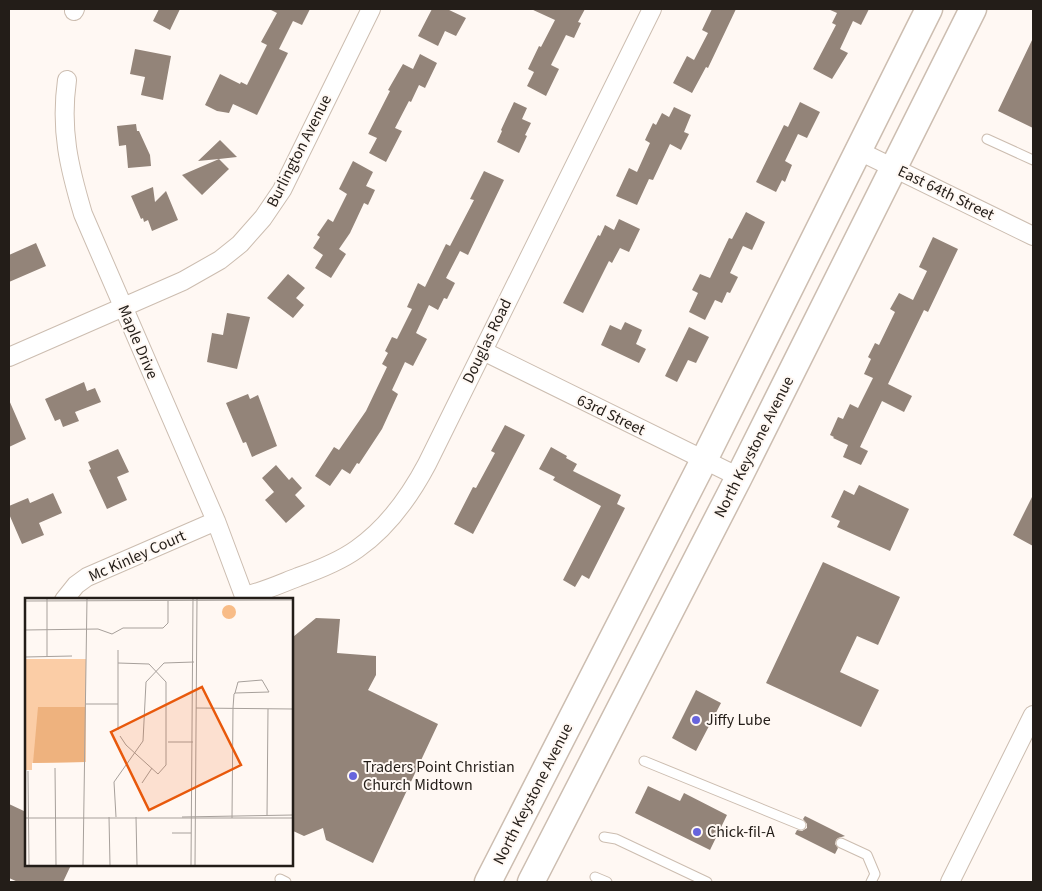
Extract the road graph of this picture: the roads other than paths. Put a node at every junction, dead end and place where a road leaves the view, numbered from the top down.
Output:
1 (370, 9) edge
2 (652, 9) edge
3 (929, 9) edge
4 (973, 9) edge
5 (67, 80) dead end
6 (988, 138) dead end
7 (859, 151) junction
8 (1033, 160) edge
9 (894, 168) junction
10 (1033, 236) edge
11 (123, 308) junction
12 (483, 351) junction
13 (9, 357) edge
14 (704, 460) junction
15 (739, 477) junction
16 (216, 521) junction
17 (244, 596) joint
18 (66, 598) edge
19 (1033, 715) edge
20 (644, 761) dead end
21 (801, 825) dead end
22 (604, 837) dead end
23 (841, 843) dead end
24 (595, 877) dead end
25 (488, 882) edge
26 (531, 882) edge
27 (607, 882) edge
28 (707, 882) edge
29 (871, 882) edge
30 (950, 882) edge

1 - 11 street, Burlington Avenue
2 - 12 street, Douglas Road
3 - 7 main road, North Keystone Avenue
4 - 9 main road, North Keystone Avenue
5 - 11 street, Maple Drive
6 - 8 lane
7 - 9 street, East 64th Street
7 - 14 main road, North Keystone Avenue
9 - 10 street, East 64th Street
9 - 15 main road, North Keystone Avenue
11 - 13 street, Burlington Avenue
11 - 16 street, Maple Drive
12 - 14 street, 63rd Street
12 - 17 street, Douglas Road
14 - 15 street, 63rd Street
14 - 25 main road, North Keystone Avenue
15 - 26 main road, North Keystone Avenue
16 - 17 street, Maple Drive
16 - 18 street, Mc Kinley Court
19 - 30 street
20 - 21 lane
22 - 28 lane
23 - 29 lane
24 - 27 lane

